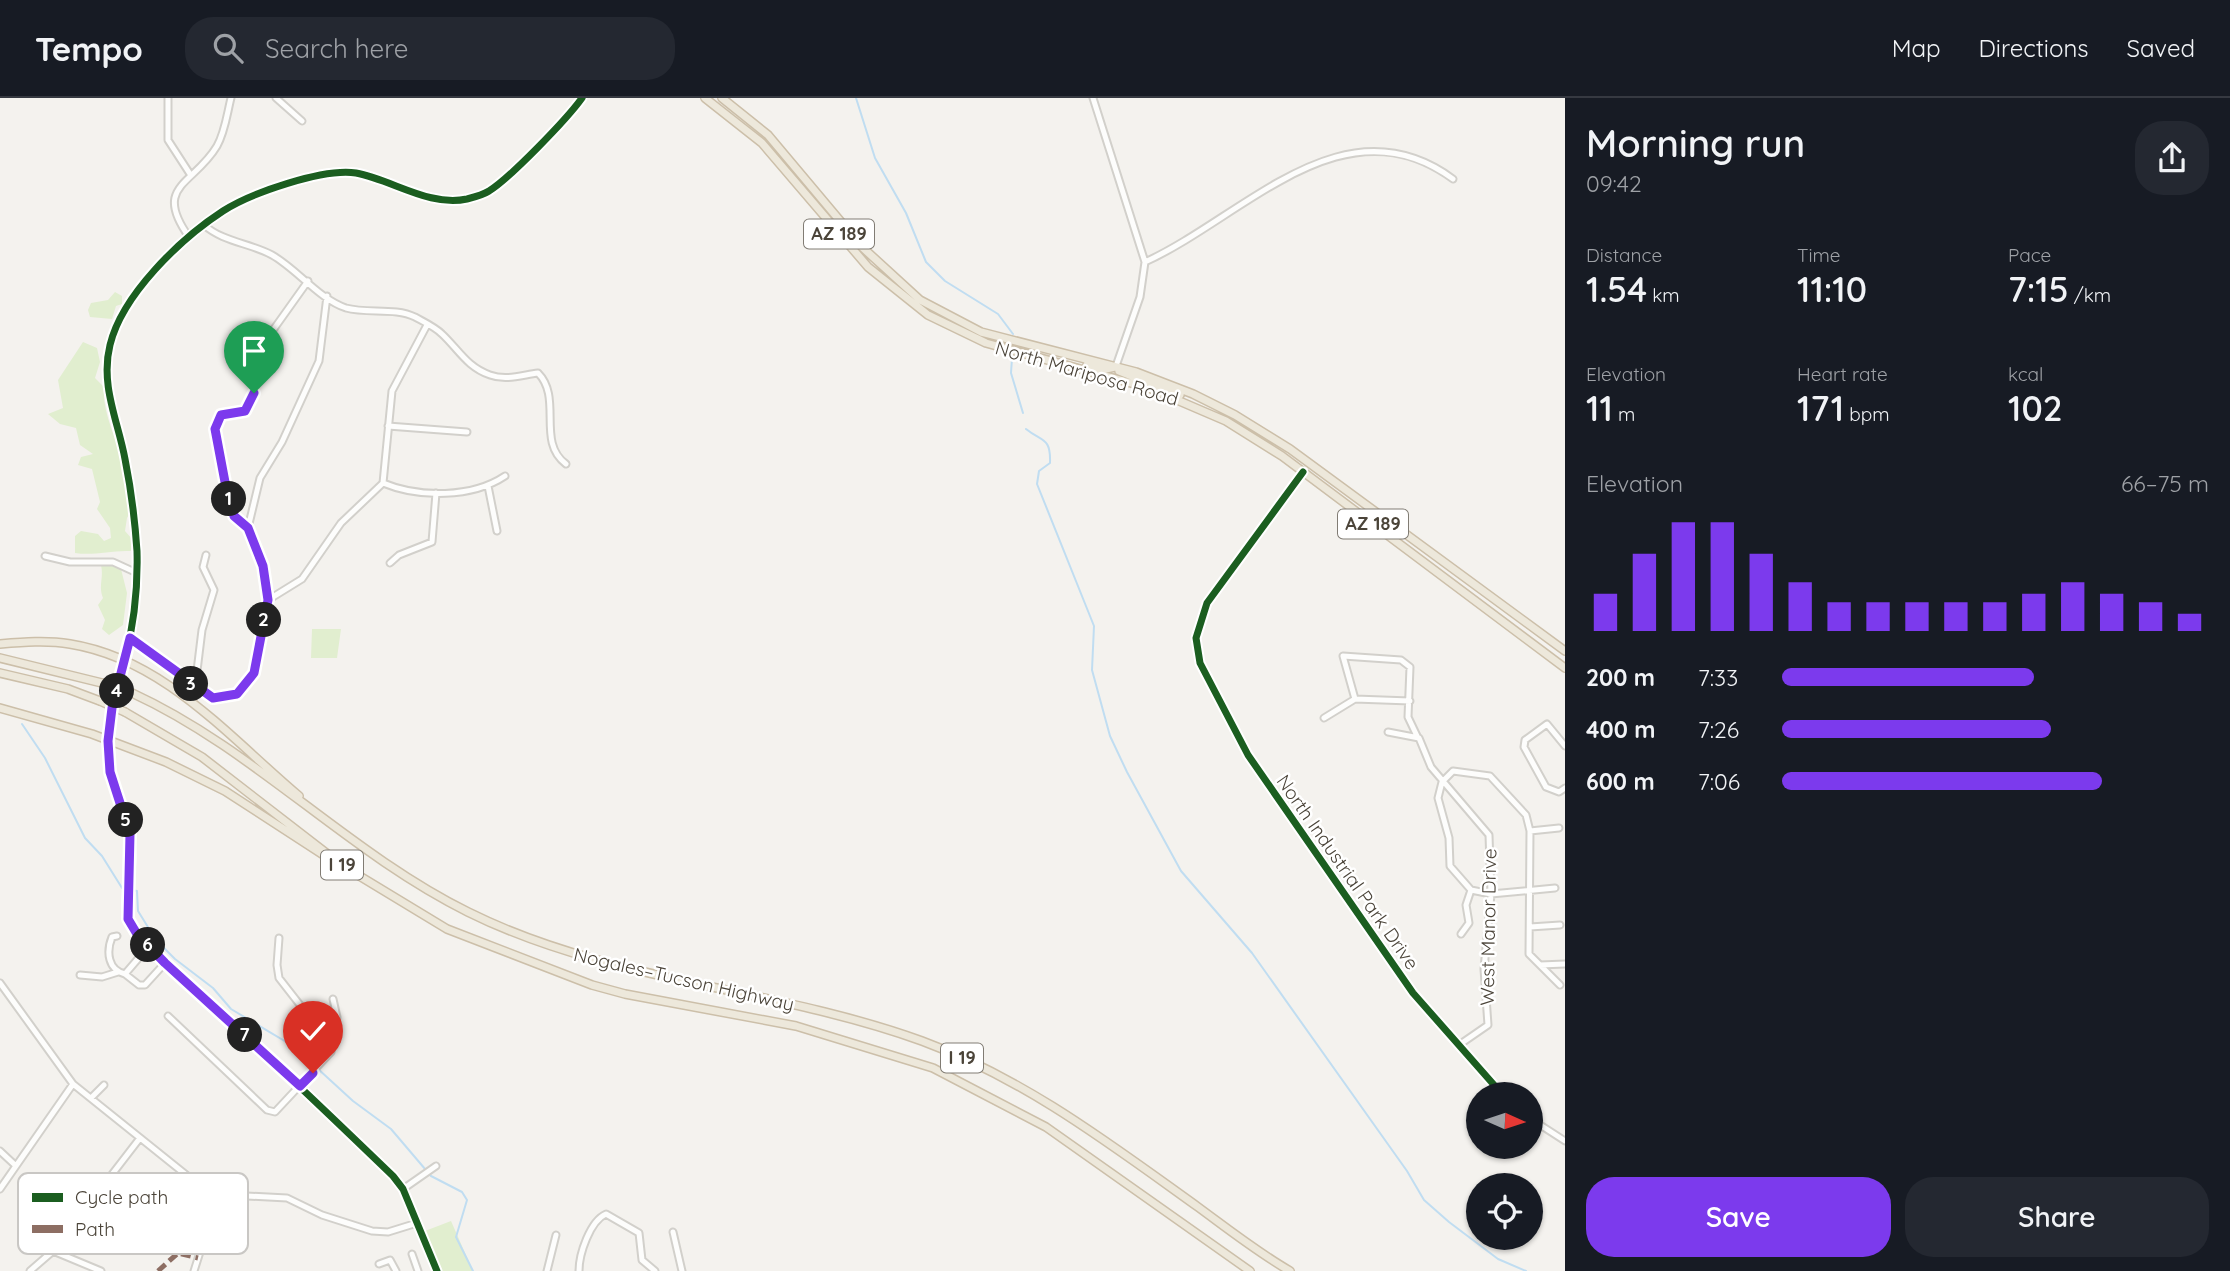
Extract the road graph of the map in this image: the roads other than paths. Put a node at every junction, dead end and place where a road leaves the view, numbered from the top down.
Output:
1 (168, 98) edge
2 (231, 98) edge
3 (276, 98) edge
4 (705, 98) edge
5 (1093, 98) edge
6 (580, 99) edge
7 (724, 100) edge
8 (714, 104) junction
9 (302, 121) dead end
10 (764, 145) junction
11 (777, 145) junction
12 (1404, 148) dead end
13 (1302, 161) dead end
14 (190, 174) junction
15 (1454, 179) dead end
16 (816, 205) junction
17 (829, 206) junction
18 (204, 225) junction
19 (189, 237) junction
20 (1145, 262) junction
21 (308, 281) junction
22 (327, 296) junction
23 (427, 325) junction
24 (1032, 351) junction
25 (1116, 366) junction
26 (1242, 419) junction
27 (388, 426) junction
28 (1238, 428) junction
29 (467, 432) dead end
30 (566, 464) dead end
31 (1303, 472) junction
32 (505, 476) dead end
33 (383, 483) junction
34 (488, 486) junction
35 (436, 493) junction
36 (1374, 512) junction
37 (248, 528) junction
38 (497, 531) dead end
39 (206, 555) dead end
40 (45, 556) dead end
41 (390, 563) dead end
42 (137, 573) junction
43 (268, 600) junction
44 (1521, 619) junction
45 (130, 638) junction
46 (0, 644) edge
47 (1565, 651) edge
48 (1565, 657) edge
49 (0, 658) edge
50 (125, 659) junction
51 (1565, 668) edge
52 (0, 673) edge
53 (195, 687) junction
54 (1355, 699) junction
55 (1410, 701) junction
56 (0, 708) edge
57 (1324, 718) dead end
58 (1388, 732) dead end
59 (1419, 738) junction
60 (108, 741) junction
61 (1565, 746) edge
62 (1443, 782) junction
63 (1565, 788) edge
64 (1559, 828) dead end
65 (1530, 831) junction
66 (342, 833) junction
67 (343, 866) junction
68 (1555, 888) dead end
69 (1471, 890) junction
70 (1531, 891) junction
71 (1491, 894) junction
72 (1560, 925) dead end
73 (1530, 927) junction
74 (1461, 934) dead end
75 (117, 936) dead end
76 (279, 938) dead end
77 (149, 946) junction
78 (165, 963) junction
79 (1565, 964) edge
80 (1540, 965) junction
81 (122, 973) junction
82 (80, 975) dead end
83 (0, 983) edge
84 (1560, 985) dead end
85 (333, 999) dead end
86 (167, 1016) dead end
87 (1459, 1045) junction
88 (332, 1046) junction
89 (1491, 1082) edge
90 (73, 1084) junction
91 (104, 1085) dead end
92 (300, 1086) junction
93 (90, 1098) junction
94 (1544, 1127) edge
95 (140, 1138) junction
96 (1565, 1141) edge
97 (0, 1152) edge
98 (15, 1165) junction
99 (436, 1166) dead end
100 (113, 1173) edge
101 (184, 1173) edge
102 (0, 1189) edge
103 (402, 1189) junction
104 (248, 1196) edge
105 (417, 1223) junction
106 (673, 1232) dead end
107 (556, 1235) dead end
108 (50, 1254) edge
109 (60, 1254) edge
110 (199, 1254) edge
111 (412, 1254) dead end
112 (383, 1263) dead end
113 (30, 1271) edge
114 (101, 1271) edge
115 (194, 1271) edge
116 (396, 1271) edge
117 (418, 1271) edge
118 (437, 1271) edge
119 (547, 1271) edge
120 (579, 1271) edge
121 (656, 1271) edge
122 (682, 1271) edge
123 (1250, 1271) edge
124 (1290, 1271) edge

1 - 14 street
2 - 14 street
3 - 9 street
4 - 8 highway, North Mariposa Road / AZ 189
5 - 20 street
6 - 18 street
7 - 8 highway
7 - 11 highway, North Mariposa Road / AZ 189
8 - 10 highway, North Mariposa Road / AZ 189
10 - 11 highway
10 - 16 highway, North Mariposa Road / AZ 189
11 - 17 highway, North Mariposa Road / AZ 189
12 - 15 street
13 - 20 street
14 - 19 street
16 - 17 highway
16 - 24 highway, North Mariposa Road / AZ 189
17 - 24 highway, North Mariposa Road / AZ 189
18 - 19 street
18 - 21 street
19 - 42 street
20 - 25 street
21 - 22 street
21 - 37 street
22 - 23 street
22 - 37 street
23 - 27 street
23 - 30 street
24 - 25 highway, North Mariposa Road / AZ 189
24 - 28 highway, North Mariposa Road / AZ 189
25 - 26 highway, North Mariposa Road / AZ 189
25 - 28 highway
26 - 31 highway
26 - 36 highway, North Mariposa Road / AZ 189
27 - 29 street
27 - 33 street
28 - 31 highway, North Mariposa Road / AZ 189
31 - 36 highway
31 - 51 highway, North Mariposa Road / AZ 189
31 - 87 street, North Industrial Park Drive
32 - 34 street
33 - 35 street
33 - 43 street
34 - 35 street
34 - 38 street
35 - 41 street
36 - 44 highway, North Mariposa Road / AZ 189
37 - 43 street
39 - 53 street
40 - 42 street
42 - 45 street
43 - 53 street
44 - 47 highway, North Mariposa Road / AZ 189
44 - 48 highway
45 - 50 street
45 - 53 street
46 - 50 highway
49 - 66 highway, Nogales–Tucson Highway / I 19, bridge
50 - 60 street
50 - 66 highway
52 - 67 highway, Nogales–Tucson Highway / I 19, bridge
54 - 55 street
54 - 55 street
54 - 57 street
55 - 59 street
56 - 60 highway
58 - 59 street
59 - 62 street
60 - 67 highway
60 - 77 street
61 - 63 street
62 - 65 street
62 - 69 street
62 - 71 street, West Manor Drive
64 - 65 street
65 - 70 street
66 - 124 highway, Nogales–Tucson Highway / I 19
67 - 123 highway, Nogales–Tucson Highway / I 19
68 - 70 street
69 - 71 street
69 - 74 street, West Manor Drive
70 - 71 street
70 - 73 street
71 - 87 street, West Manor Drive
72 - 73 street
73 - 80 street
75 - 81 street
76 - 88 street
77 - 78 street
77 - 81 street
78 - 81 street
78 - 92 street
79 - 80 street
80 - 84 street
81 - 82 street
83 - 90 street
85 - 88 street
86 - 92 street
87 - 89 street, North Industrial Park Drive
88 - 92 street
90 - 93 street
90 - 98 street
91 - 93 street
92 - 103 street
93 - 95 street
94 - 96 street
95 - 100 street
95 - 101 street
97 - 98 street
98 - 102 street
99 - 103 street
103 - 105 street
104 - 105 street
105 - 118 street
106 - 122 street
107 - 119 street
108 - 113 street
109 - 114 street
110 - 115 street
111 - 117 street
112 - 116 street
120 - 121 street

